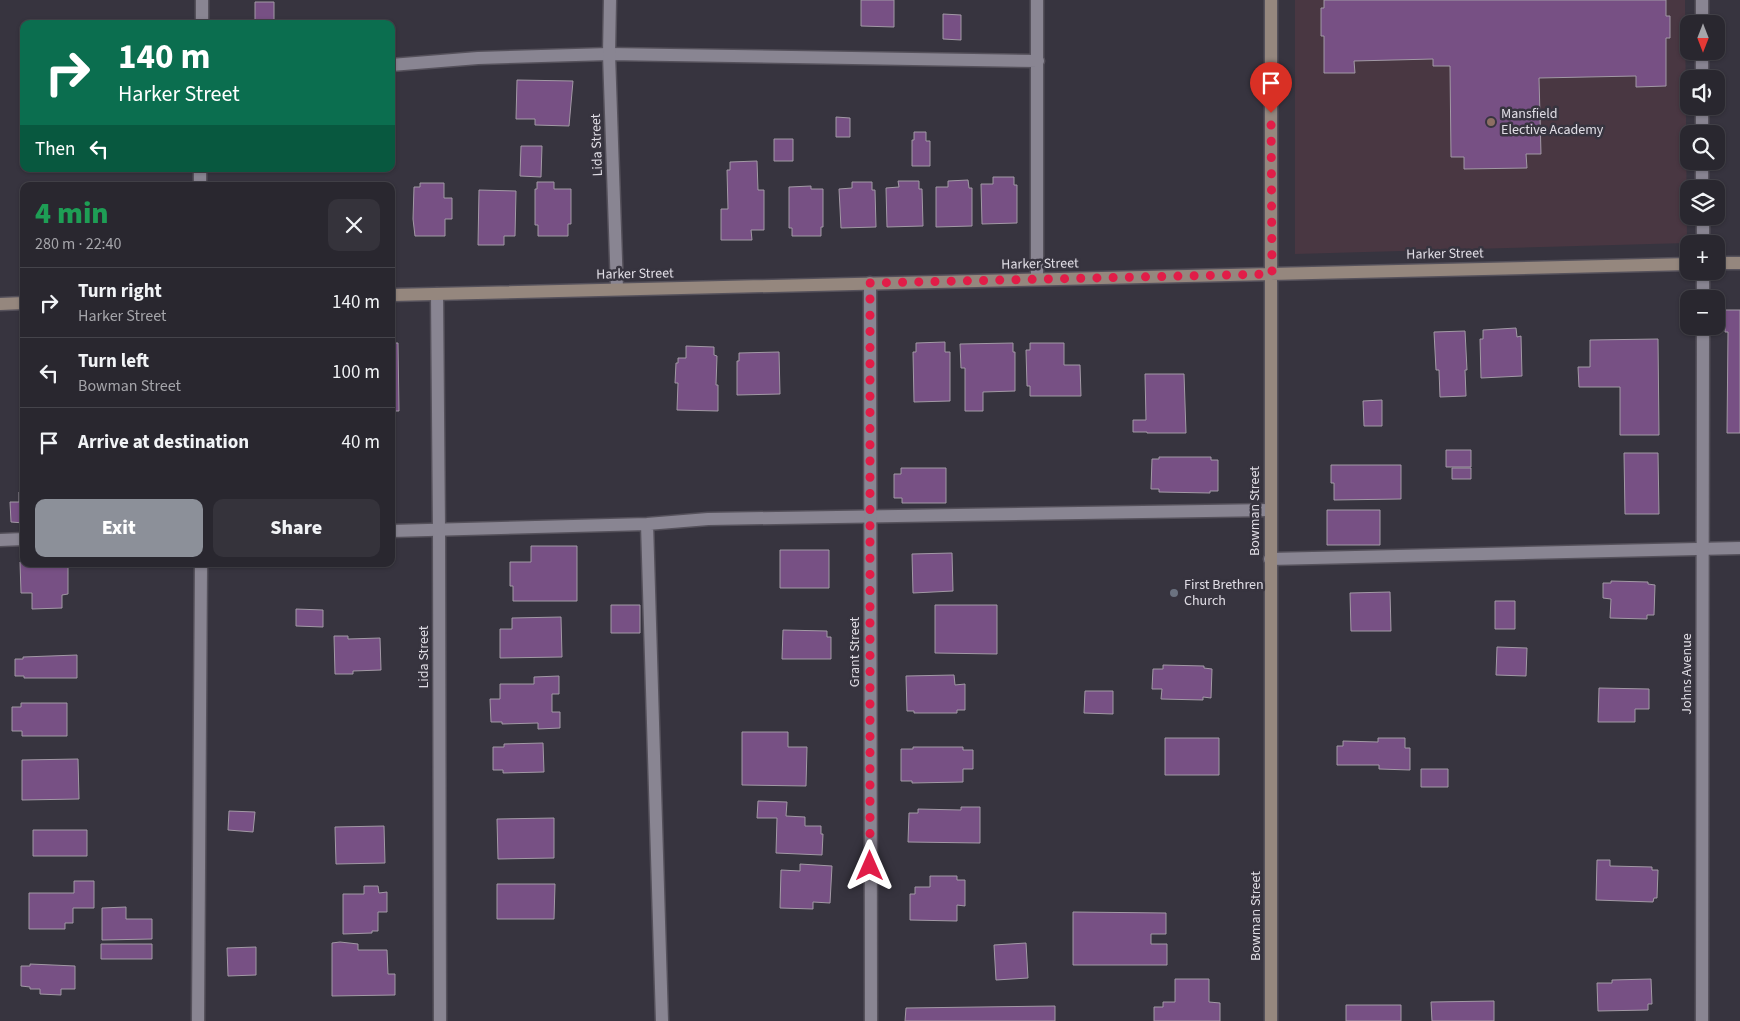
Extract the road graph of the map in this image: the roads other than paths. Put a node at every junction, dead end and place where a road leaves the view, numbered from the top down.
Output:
1 (202, 0) edge
2 (610, 0) edge
3 (1037, 0) edge
4 (1271, 0) edge
5 (1702, 0) edge
6 (1702, 15) edge
7 (202, 20) edge
8 (609, 54) junction
9 (1038, 61) junction
10 (395, 65) edge
11 (1740, 262) edge
12 (1725, 263) edge
13 (1680, 264) edge
14 (1272, 274) junction
15 (1037, 279) junction
16 (870, 283) junction
17 (617, 290) junction
18 (437, 294) junction
19 (395, 295) edge
20 (20, 303) edge
21 (0, 304) edge
22 (1703, 335) edge
23 (1270, 510) junction
24 (870, 517) junction
25 (647, 524) junction
26 (395, 530) edge
27 (439, 530) junction
28 (20, 539) edge
29 (0, 540) edge
30 (1740, 548) edge
31 (1702, 549) junction
32 (1270, 559) junction
33 (201, 567) edge
34 (198, 1021) edge
35 (440, 1021) edge
36 (662, 1021) edge
37 (871, 1021) edge
38 (1271, 1021) edge
39 (1702, 1021) edge

1 - 7 street
2 - 8 street, Lida Street
3 - 9 street
4 - 14 street, Bowman Street
5 - 6 street
8 - 9 street
8 - 10 street
8 - 17 street, Lida Street
9 - 15 street
11 - 12 street
13 - 14 street, Harker Street
14 - 15 street, Harker Street
14 - 23 street, Bowman Street
15 - 16 street, Harker Street
16 - 17 street, Harker Street
16 - 24 street, Grant Street
17 - 18 street, Harker Street
18 - 19 street, Harker Street
18 - 27 street, Lida Street
20 - 21 street
22 - 31 street, Johns Avenue
23 - 24 street
23 - 32 street, Bowman Street
24 - 25 street
24 - 37 street, Grant Street
25 - 27 street
25 - 36 street
26 - 27 street
27 - 35 street, Lida Street
28 - 29 street
30 - 31 street
31 - 32 street
31 - 39 street, Johns Avenue
32 - 38 street, Bowman Street
33 - 34 street

